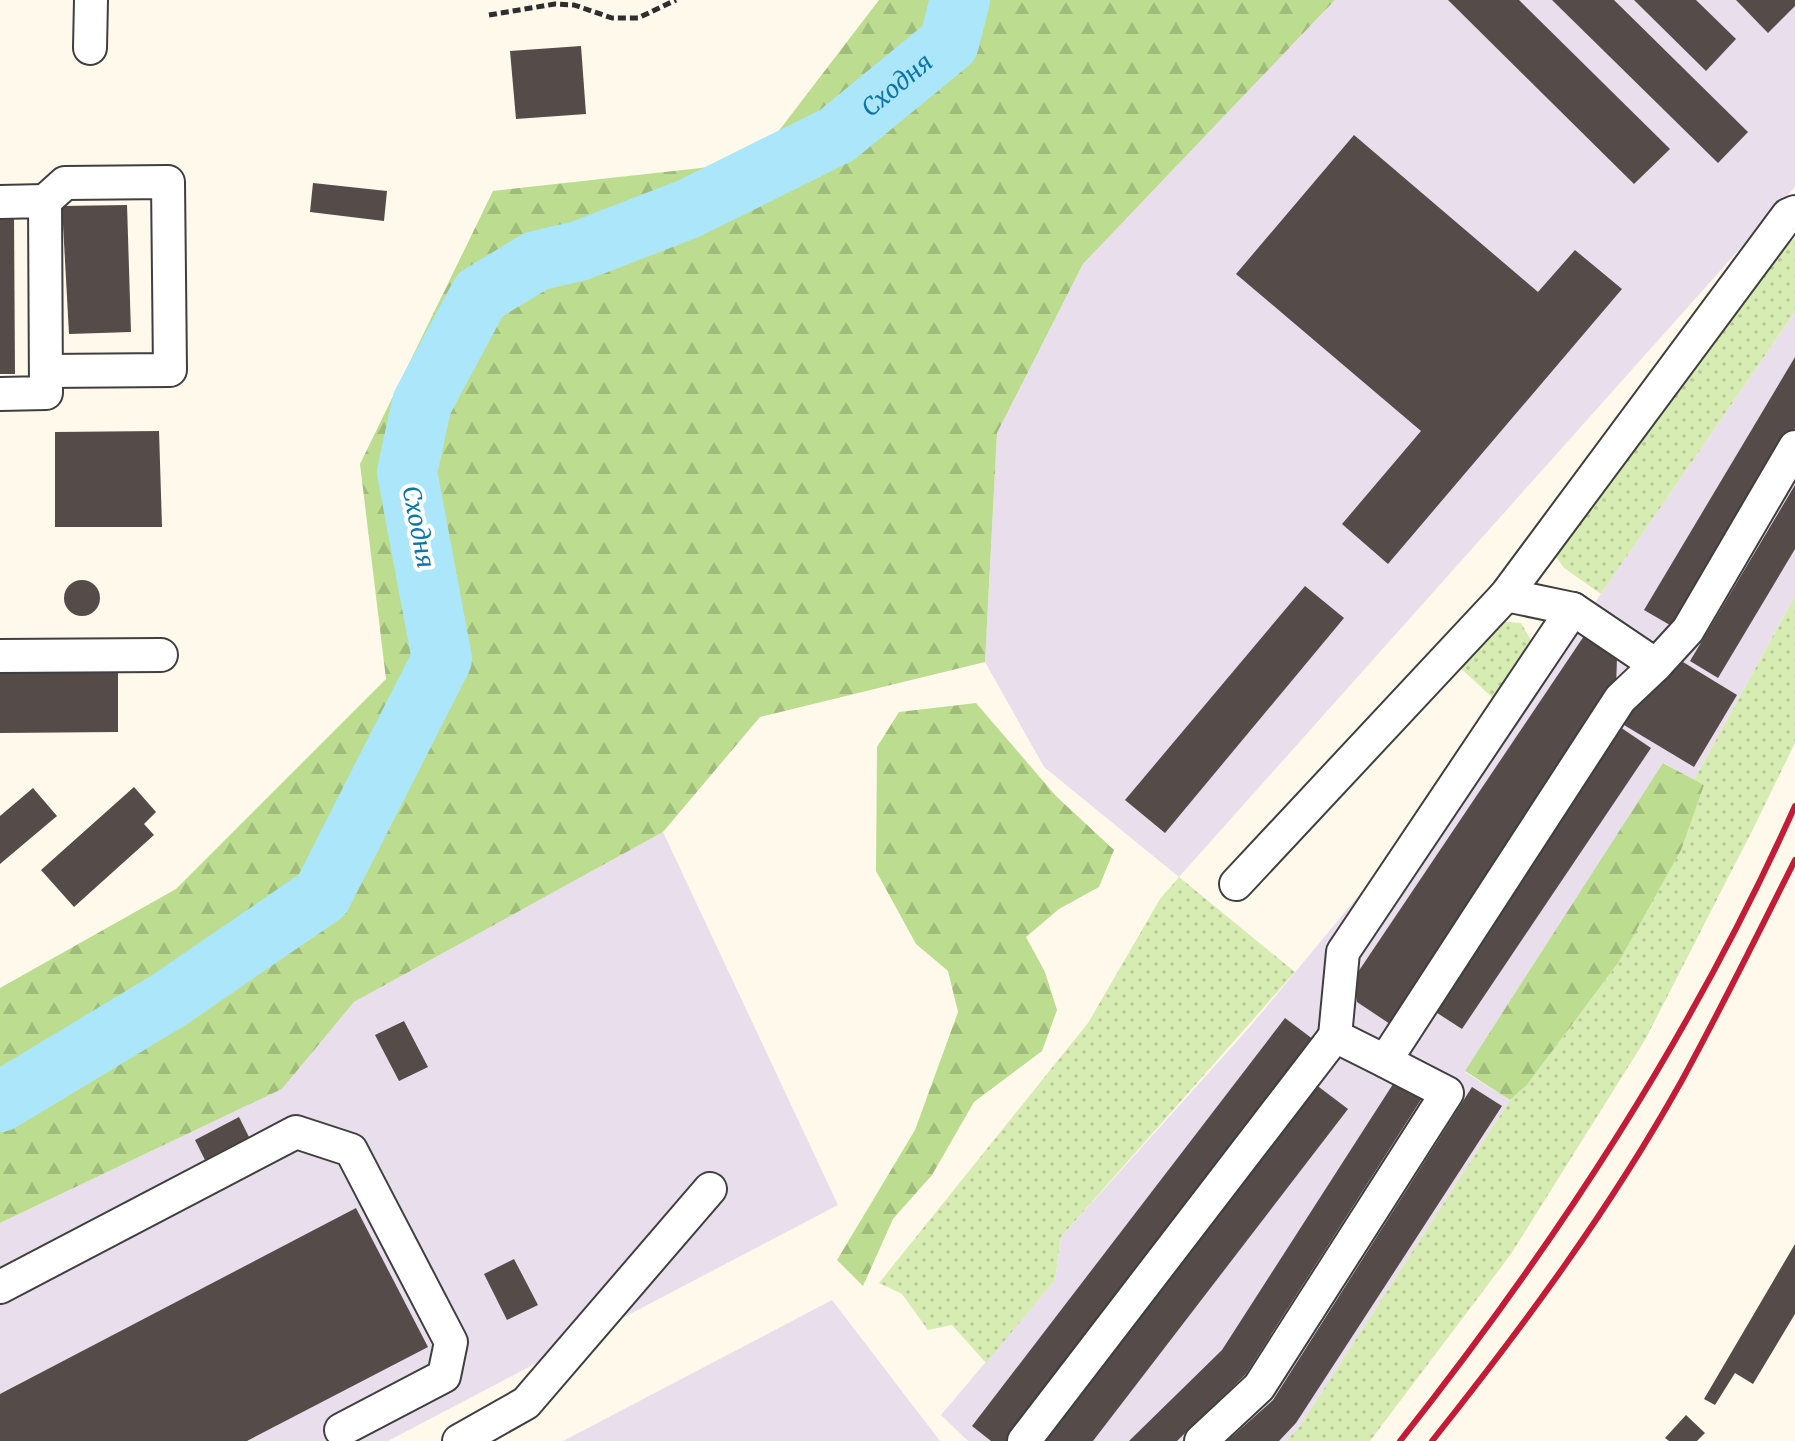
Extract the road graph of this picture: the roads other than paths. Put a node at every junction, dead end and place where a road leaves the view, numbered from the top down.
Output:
1 (91, 0) edge
2 (90, 48) dead end
3 (45, 201) junction
4 (0, 202) edge
5 (1795, 212) edge
6 (46, 371) junction
7 (0, 394) edge
8 (1795, 447) edge
9 (1506, 595) junction
10 (1573, 609) junction
11 (161, 655) dead end
12 (0, 656) edge
13 (1656, 665) junction
14 (1236, 884) dead end
15 (1335, 1036) junction
16 (1385, 1061) junction
17 (710, 1189) dead end
18 (0, 1287) edge
19 (341, 1430) dead end
20 (459, 1441) edge
21 (1024, 1441) edge
22 (1201, 1441) edge

1 - 2 lane
3 - 4 lane
3 - 6 lane
3 - 6 lane
5 - 9 lane
6 - 7 lane
8 - 13 lane
9 - 10 lane
9 - 14 lane
10 - 13 lane
10 - 15 lane
11 - 12 lane
13 - 16 lane
15 - 16 lane
15 - 21 lane
16 - 22 lane
17 - 20 lane
18 - 19 lane

